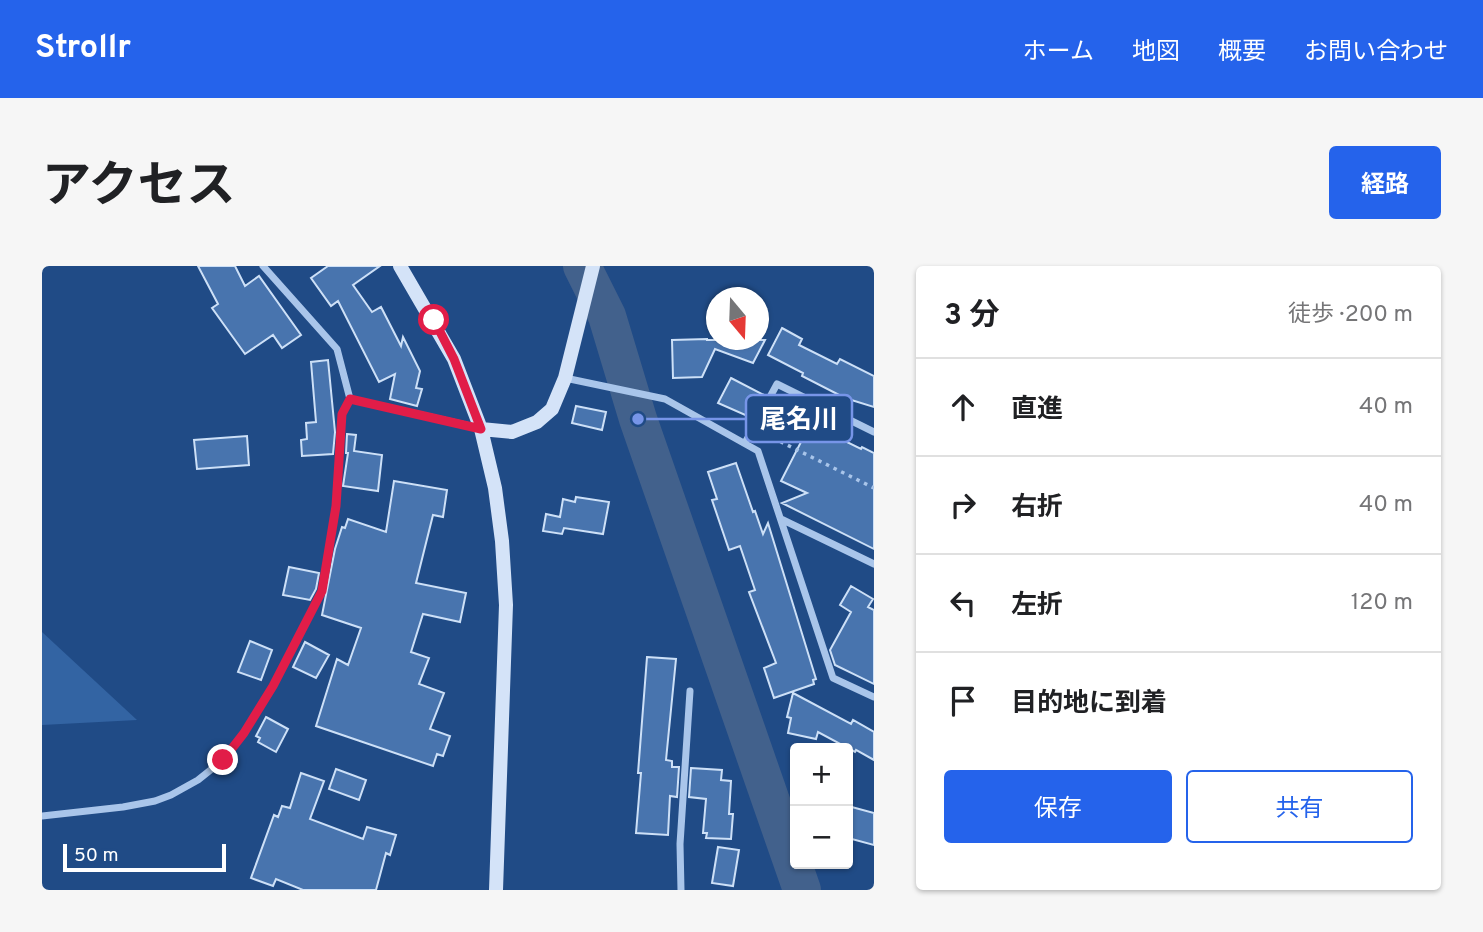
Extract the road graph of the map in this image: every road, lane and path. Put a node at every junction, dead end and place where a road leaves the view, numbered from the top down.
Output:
1 (263, 266) edge
2 (400, 266) edge
3 (593, 266) edge
4 (565, 378) junction
5 (350, 399) junction
6 (754, 428) junction
7 (481, 429) junction
8 (874, 432) edge
9 (745, 443) junction
10 (874, 488) edge
11 (781, 519) junction
12 (874, 564) edge
13 (691, 691) dead end
14 (874, 697) edge
15 (42, 816) edge
16 (496, 890) edge
17 (681, 890) edge

1 - 5 street
2 - 7 street
3 - 4 street
4 - 7 street
4 - 9 street
5 - 7 street
5 - 15 street
6 - 8 street
6 - 9 street
6 - 10 path
7 - 16 street
9 - 11 street
11 - 12 street
11 - 14 street
13 - 17 street

